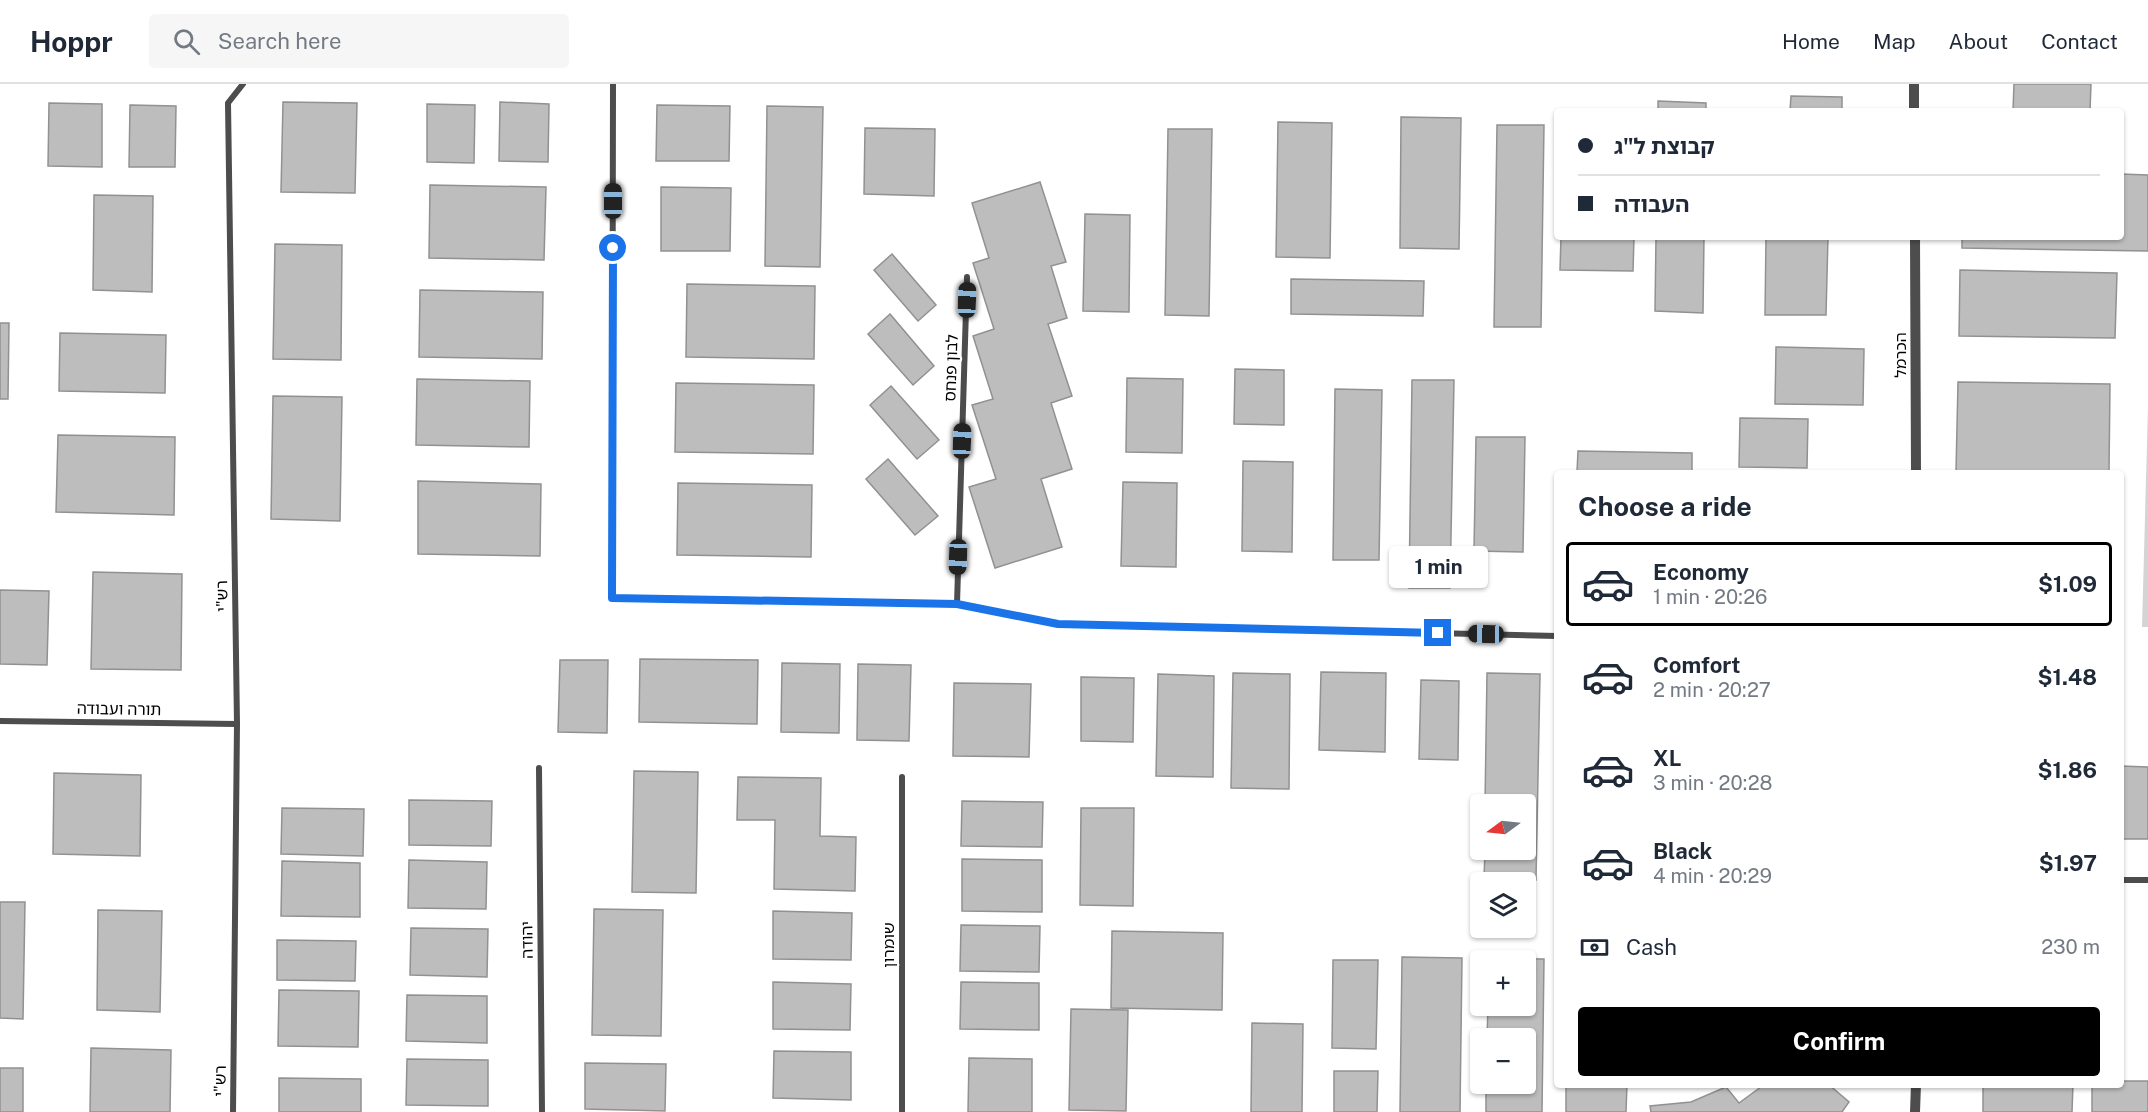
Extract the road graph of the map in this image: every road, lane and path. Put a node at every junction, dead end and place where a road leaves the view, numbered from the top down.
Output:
1 (243, 84) edge
2 (613, 84) edge
3 (1914, 84) edge
4 (1914, 108) edge
5 (1915, 240) edge
6 (968, 277) dead end
7 (1916, 470) edge
8 (957, 604) junction
9 (1554, 636) edge
10 (0, 721) edge
11 (237, 724) junction
12 (538, 768) dead end
13 (902, 777) dead end
14 (2124, 880) edge
15 (2148, 880) edge
16 (1916, 1088) edge
17 (234, 1112) edge
18 (542, 1112) edge
19 (902, 1112) edge
20 (1916, 1112) edge

1 - 11 street, רש"י
2 - 8 street
3 - 4 street
5 - 7 street, הכרמל
6 - 8 street, לבון פנחס
8 - 9 street
10 - 11 street, תורה ועבודה
11 - 17 street, רש"י
12 - 18 street, יהודה
13 - 19 street, שומרון
14 - 15 street
16 - 20 street

